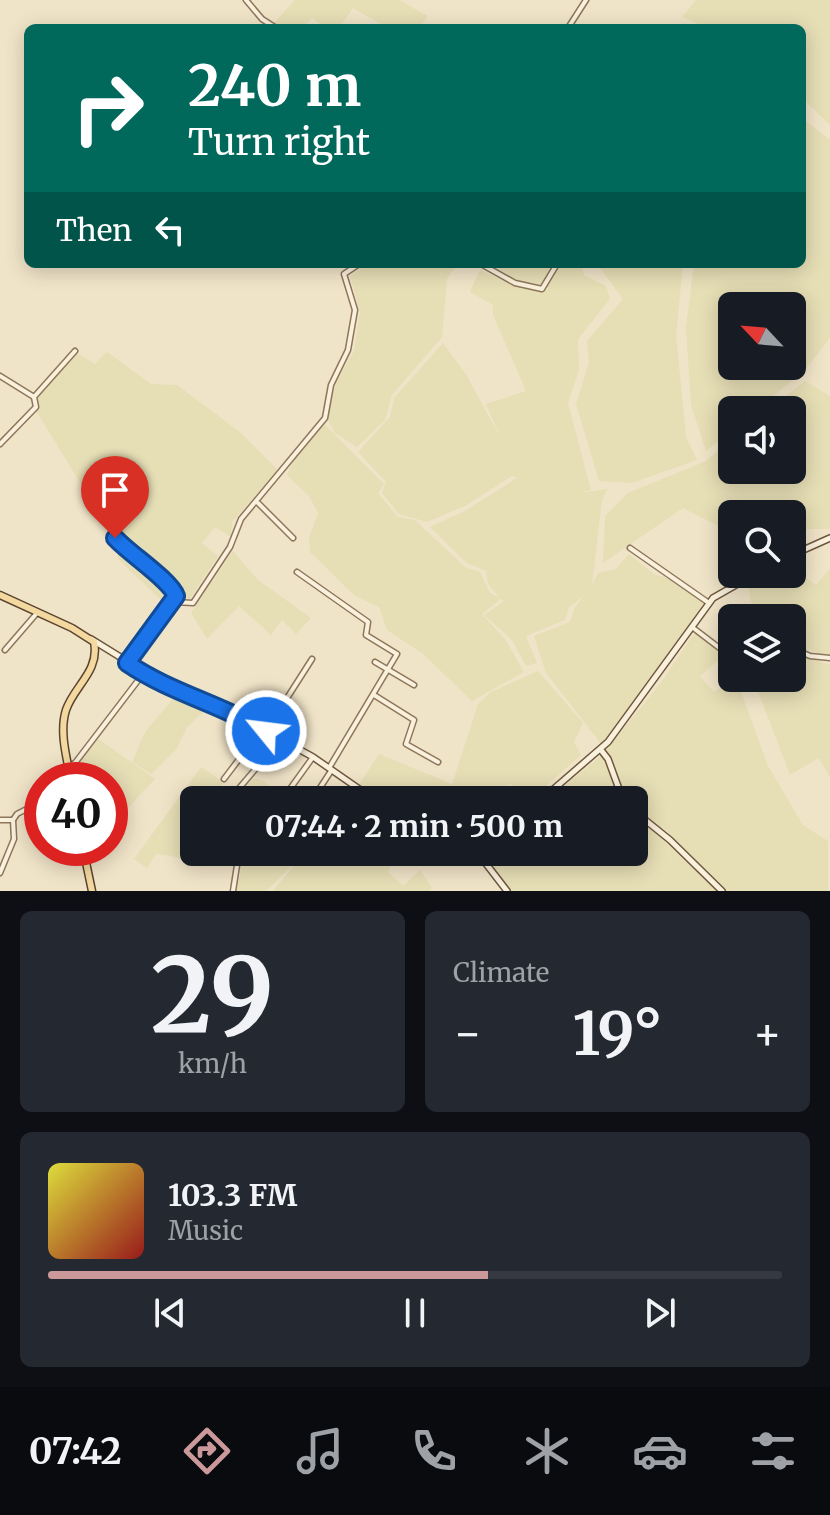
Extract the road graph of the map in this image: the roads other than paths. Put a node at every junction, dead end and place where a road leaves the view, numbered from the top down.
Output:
1 (246, 0) edge
2 (586, 0) edge
3 (270, 24) edge
4 (571, 24) edge
5 (353, 268) edge
6 (488, 268) edge
7 (555, 268) edge
8 (75, 351) dead end
9 (0, 376) edge
10 (34, 397) junction
11 (0, 444) edge
12 (257, 502) junction
13 (115, 538) dead end
14 (293, 538) dead end
15 (830, 538) edge
16 (630, 548) dead end
17 (806, 549) edge
18 (297, 572) dead end
19 (733, 588) edge
20 (0, 595) edge
21 (175, 602) junction
22 (709, 603) junction
23 (38, 611) junction
24 (691, 625) junction
25 (91, 639) junction
26 (718, 647) edge
27 (5, 650) dead end
28 (806, 654) edge
29 (830, 658) edge
30 (312, 659) dead end
31 (375, 662) dead end
32 (127, 663) junction
33 (390, 670) junction
34 (143, 674) junction
35 (414, 685) dead end
36 (374, 695) junction
37 (264, 730) junction
38 (281, 739) junction
39 (601, 750) junction
40 (313, 757) junction
41 (69, 762) edge
42 (76, 762) edge
43 (438, 762) dead end
44 (330, 770) junction
45 (224, 779) dead end
46 (241, 786) edge
47 (292, 786) edge
48 (321, 786) edge
49 (354, 786) edge
50 (558, 786) edge
51 (618, 786) edge
52 (24, 810) edge
53 (0, 820) edge
54 (13, 820) junction
55 (648, 822) edge
56 (87, 866) edge
57 (237, 866) edge
58 (488, 866) edge
59 (0, 873) edge
60 (92, 891) edge
61 (233, 891) edge
62 (507, 891) edge
63 (722, 891) edge

1 - 3 street
2 - 4 street
5 - 12 street
6 - 7 street
8 - 10 street
9 - 10 street
10 - 11 street
12 - 14 street
12 - 21 street
13 - 21 street
15 - 17 street
16 - 22 street
18 - 33 street
19 - 22 street
20 - 23 main road
21 - 32 street
22 - 24 street
23 - 25 main road
23 - 27 street
24 - 26 street
24 - 39 street
25 - 32 street
25 - 41 main road
28 - 29 street
30 - 37 street
31 - 33 street
32 - 34 street
33 - 35 street
33 - 36 street
34 - 37 street
34 - 42 street
36 - 43 street
36 - 44 street
37 - 38 street
37 - 45 street
38 - 40 street
38 - 46 street
39 - 50 street
39 - 51 street
40 - 44 street
40 - 47 street
44 - 48 street
44 - 49 street
52 - 54 street
53 - 54 street
54 - 59 street
55 - 63 street
56 - 60 main road
57 - 61 street
58 - 62 street

